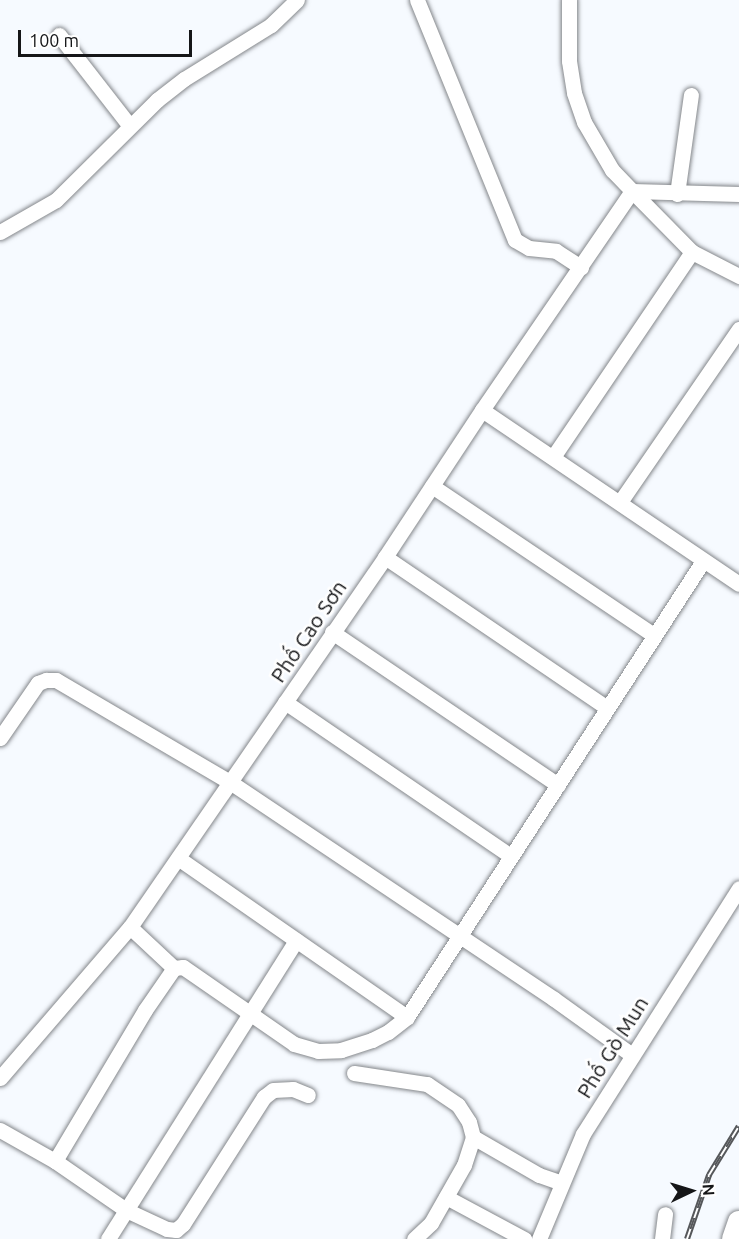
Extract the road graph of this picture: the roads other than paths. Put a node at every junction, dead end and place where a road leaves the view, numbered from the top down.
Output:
1 (417, 0) edge
2 (569, 0) edge
3 (293, 1) edge
4 (59, 35) dead end
5 (691, 95) dead end
6 (129, 125) junction
7 (632, 192) junction
8 (739, 194) edge
9 (677, 195) junction
10 (0, 232) edge
11 (692, 252) junction
12 (581, 267) junction
13 (739, 276) edge
14 (739, 328) edge
15 (482, 410) junction
16 (553, 457) junction
17 (432, 486) junction
18 (620, 502) junction
19 (385, 557) junction
20 (703, 561) junction
21 (739, 584) edge
22 (332, 632) junction
23 (654, 635) junction
24 (285, 702) junction
25 (607, 708) junction
26 (0, 738) edge
27 (230, 782) junction
28 (558, 785) junction
29 (511, 856) junction
30 (178, 858) junction
31 (739, 888) edge
32 (130, 927) junction
33 (458, 935) junction
34 (296, 940) junction
35 (174, 968) junction
36 (250, 1013) junction
37 (407, 1017) junction
38 (632, 1055) junction
39 (354, 1073) dead end
40 (0, 1078) edge
41 (308, 1095) dead end
42 (0, 1130) edge
43 (473, 1137) junction
44 (55, 1161) junction
45 (562, 1184) junction
46 (446, 1197) junction
47 (126, 1210) junction
48 (665, 1214) dead end
49 (739, 1222) edge
50 (108, 1239) edge
51 (414, 1239) edge
52 (524, 1239) edge
53 (539, 1239) edge
54 (662, 1239) edge
55 (733, 1239) edge

1 - 12 street
2 - 7 street
3 - 6 street
4 - 6 street
5 - 9 street
6 - 10 street
7 - 9 street
7 - 11 street
7 - 12 street, Phố Cao Sơn
8 - 9 street
11 - 13 street
11 - 16 street
12 - 15 street, Phố Cao Sơn
14 - 18 street
15 - 16 street
15 - 17 street, Phố Cao Sơn
16 - 18 street
17 - 19 street, Phố Cao Sơn
17 - 23 street
18 - 20 street
19 - 22 street, Phố Cao Sơn
19 - 25 street
20 - 21 street
20 - 23 street
22 - 24 street, Phố Cao Sơn
22 - 28 street
23 - 25 street
24 - 27 street, Phố Cao Sơn
24 - 29 street
25 - 28 street
26 - 27 street
27 - 30 street, Phố Cao Sơn
27 - 33 street
28 - 29 street
29 - 33 street
30 - 32 street, Phố Cao Sơn
30 - 34 street
31 - 38 street, Phố Gò Mun
32 - 35 street
32 - 40 street, Phố Cao Sơn
33 - 37 street
33 - 38 street
34 - 36 street
34 - 37 street
35 - 36 street
35 - 44 street
36 - 37 street
36 - 47 street
38 - 45 street, Phố Gò Mun
39 - 43 street
41 - 47 street
42 - 44 street
43 - 45 street
43 - 46 street
44 - 47 street
45 - 53 street, Phố Gò Mun
46 - 51 street
46 - 52 street
47 - 50 street
48 - 54 street
49 - 55 highway

